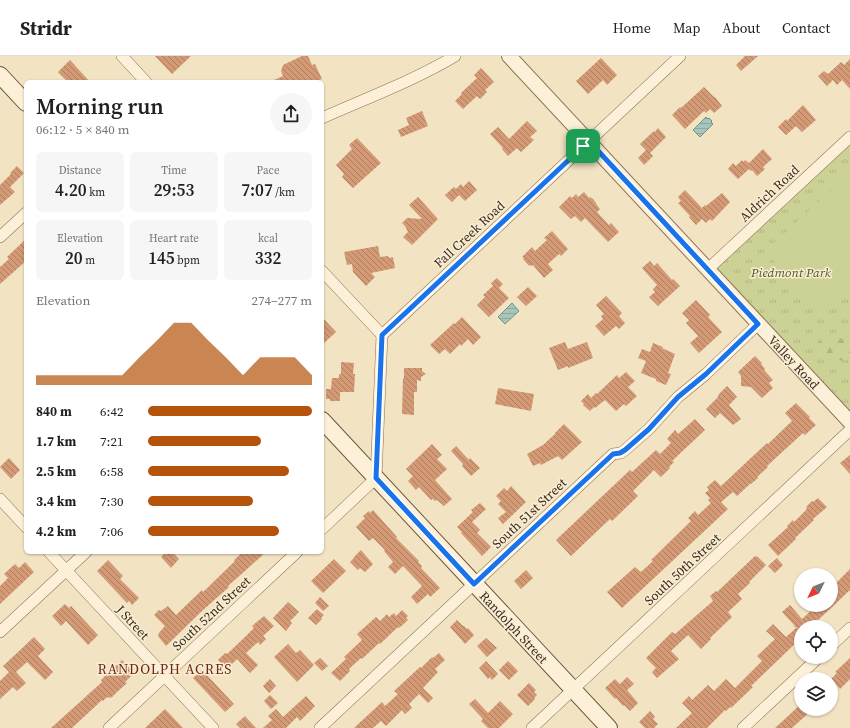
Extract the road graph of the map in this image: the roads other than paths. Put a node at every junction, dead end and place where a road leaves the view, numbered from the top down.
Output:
1 (122, 56) edge
2 (455, 56) edge
3 (510, 56) edge
4 (680, 56) edge
5 (0, 75) edge
6 (144, 80) edge
7 (24, 101) edge
8 (324, 117) edge
9 (850, 136) edge
10 (589, 141) junction
11 (24, 215) edge
12 (0, 237) edge
13 (708, 269) junction
14 (324, 273) edge
15 (758, 324) junction
16 (382, 335) junction
17 (324, 422) edge
18 (850, 422) edge
19 (850, 430) edge
20 (376, 478) junction
21 (0, 499) edge
22 (24, 525) edge
23 (324, 527) edge
24 (51, 554) edge
25 (84, 554) edge
26 (295, 554) edge
27 (66, 570) junction
28 (474, 584) junction
29 (850, 628) edge
30 (0, 632) edge
31 (838, 639) edge
32 (812, 664) edge
33 (165, 676) junction
34 (573, 690) junction
35 (109, 728) edge
36 (213, 728) edge
37 (320, 728) edge
38 (532, 728) edge
39 (609, 728) edge
40 (743, 728) edge

1 - 6 street
2 - 8 street
3 - 10 street, Valley Road
4 - 10 street, Fall Creek Road
5 - 7 main road
9 - 13 street, Aldrich Road
10 - 13 street, Valley Road
10 - 16 street, Fall Creek Road
11 - 12 street
13 - 15 street, Valley Road
14 - 16 street
15 - 18 street, Valley Road
15 - 28 street, South 51st Street
16 - 20 street
17 - 20 main road, Randolph Street
19 - 34 street, South 50th Street
20 - 23 street
20 - 28 main road, Randolph Street
21 - 22 street
24 - 27 street, J Street
25 - 27 street
26 - 33 street, South 52nd Street
27 - 30 street
27 - 33 street, J Street
28 - 34 main road, Randolph Street
28 - 37 street, South 51st Street
29 - 31 street
32 - 40 street
33 - 35 street, South 52nd Street
33 - 36 street, J Street
34 - 38 street, South 50th Street
34 - 39 main road, Randolph Street

